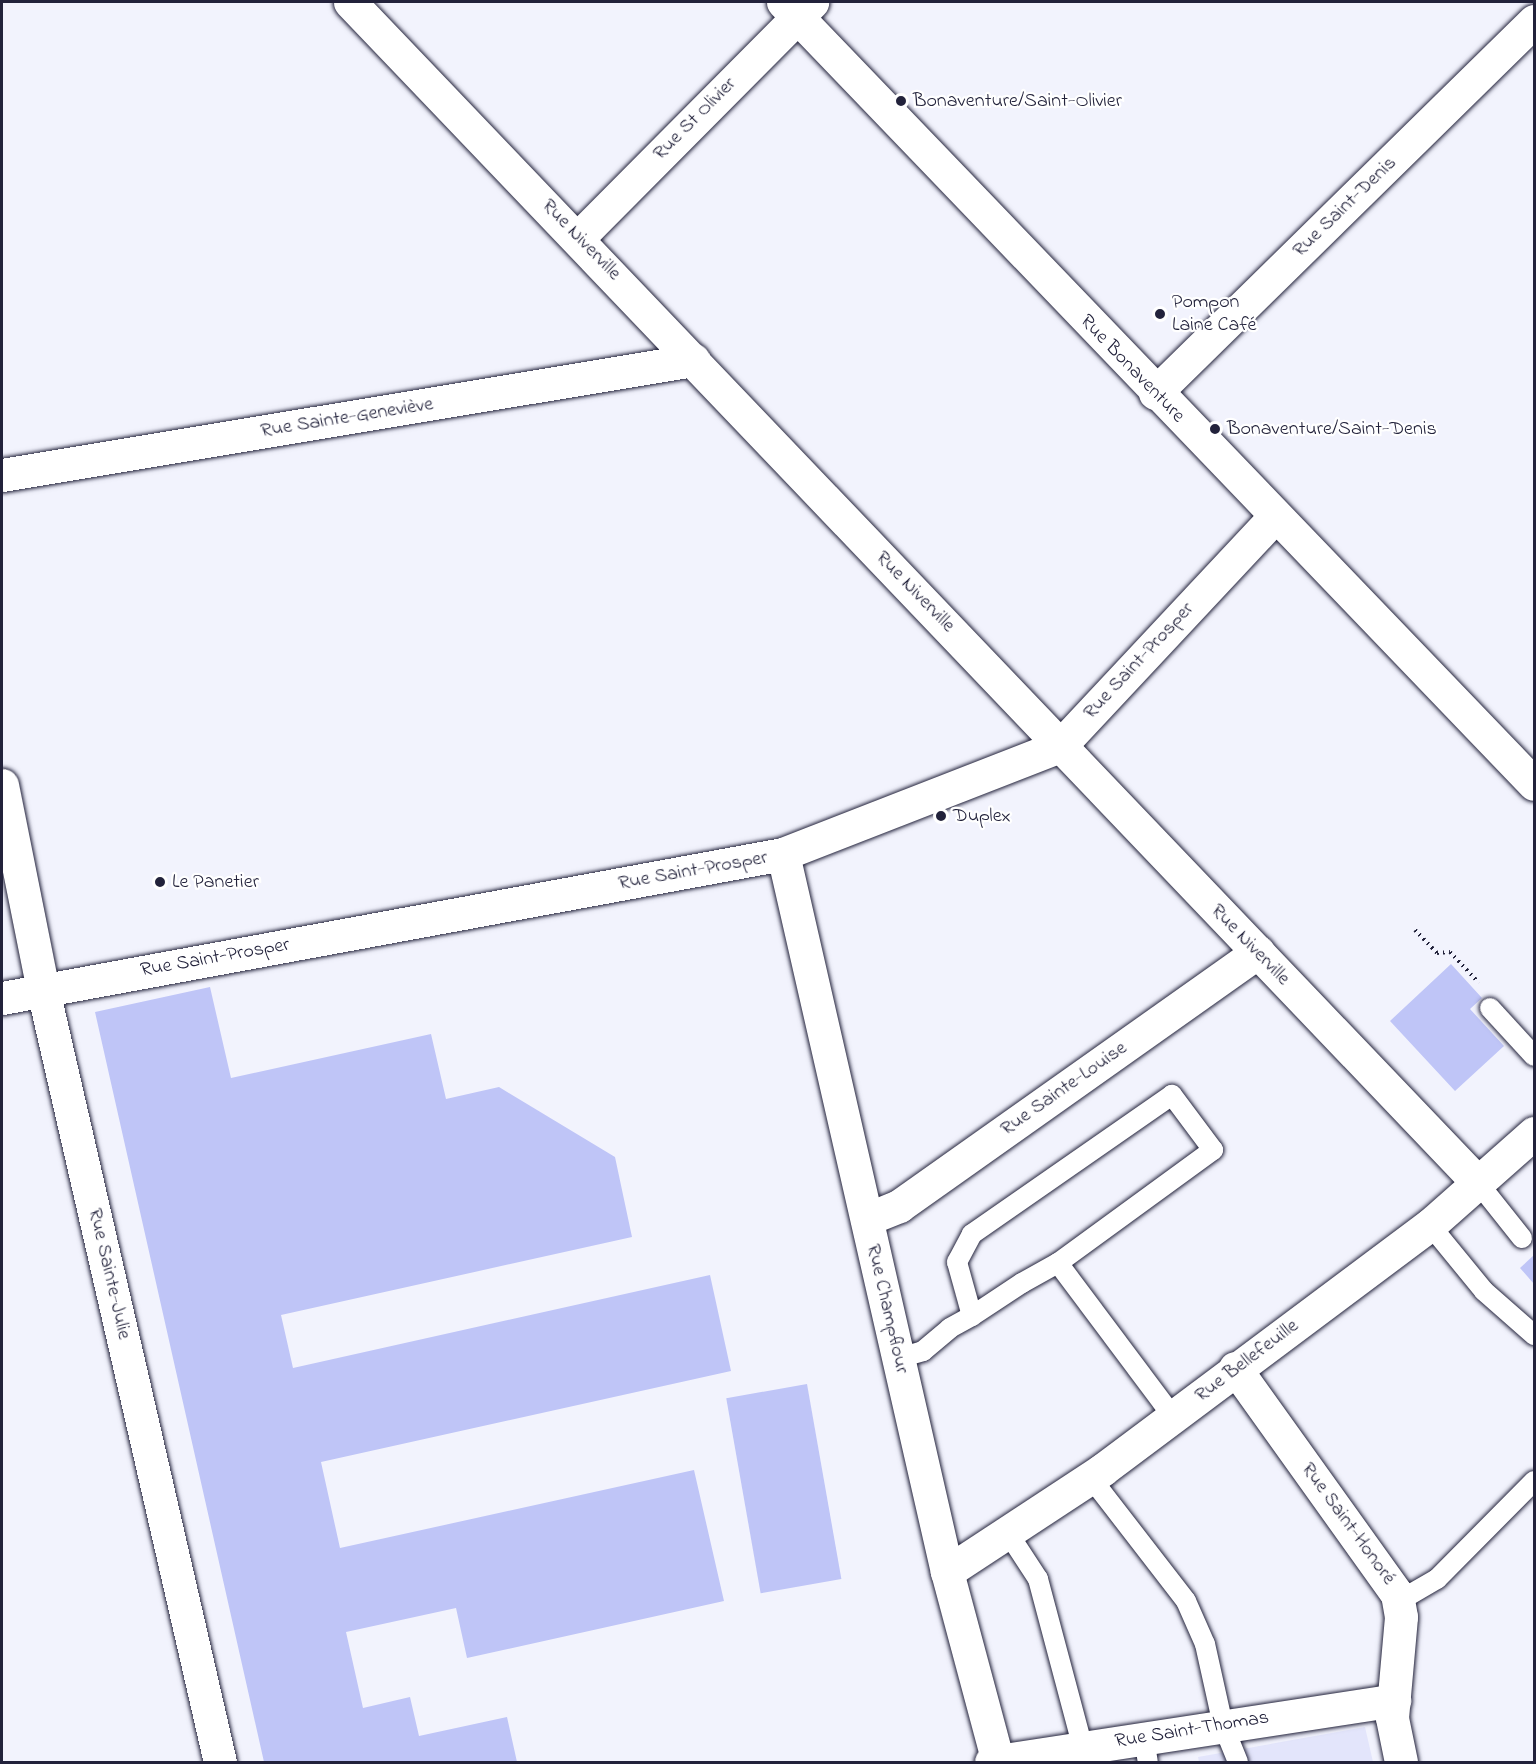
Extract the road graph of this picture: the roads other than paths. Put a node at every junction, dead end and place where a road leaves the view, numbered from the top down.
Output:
1 (350, 2) edge
2 (797, 6) edge
3 (1534, 21) edge
4 (579, 237) junction
5 (693, 360) junction
6 (1155, 393) junction
7 (2, 475) edge
8 (1275, 516) junction
9 (1060, 746) junction
10 (2, 784) edge
11 (1534, 784) edge
12 (783, 854) junction
13 (1257, 952) junction
14 (43, 990) junction
15 (2, 998) edge
16 (1490, 1008) dead end
17 (1534, 1056) edge
18 (1534, 1133) edge
19 (1479, 1184) junction
20 (867, 1219) junction
21 (1430, 1225) junction
22 (1522, 1238) dead end
23 (1058, 1263) junction
24 (972, 1316) junction
25 (1534, 1335) edge
26 (899, 1358) junction
27 (1235, 1368) junction
28 (1173, 1417) junction
29 (1091, 1478) junction
30 (1534, 1480) edge
31 (1008, 1533) junction
32 (947, 1572) junction
33 (1399, 1601) junction
34 (1394, 1700) junction
35 (1222, 1725) junction
36 (1083, 1748) junction
37 (1146, 1750) edge
38 (220, 1762) edge
39 (991, 1762) edge
40 (998, 1762) edge
41 (1238, 1762) edge
42 (1401, 1762) edge

1 - 4 street, Rue Niverville
2 - 4 street, Rue St Olivier
2 - 6 street, Rue Bonaventure
3 - 6 street, Rue Saint-Denis
4 - 5 street, Rue Niverville
5 - 7 street, Rue Sainte-Geneviève
5 - 9 street, Rue Niverville
6 - 8 street, Rue Bonaventure
8 - 9 street, Rue Saint-Prosper
8 - 11 street, Rue Bonaventure
9 - 12 street, Rue Saint-Prosper
9 - 13 street, Rue Niverville
10 - 14 street, Rue Sainte-Julie
12 - 14 street, Rue Saint-Prosper
12 - 20 street, Rue Champflour
13 - 19 street, Rue Niverville
13 - 20 street, Rue Sainte-Louise
14 - 15 street, Rue Saint-Prosper
14 - 38 street, Rue Sainte-Julie
16 - 17 lane
18 - 19 street, Rue Bellefeuille
19 - 21 street, Rue Bellefeuille
19 - 22 lane
20 - 26 street, Rue Champflour
21 - 25 lane
21 - 27 street, Rue Bellefeuille
23 - 24 lane
23 - 24 lane
23 - 28 lane
24 - 26 lane
26 - 32 street, Rue Champflour
27 - 28 street, Rue Bellefeuille
27 - 33 street, Rue Saint-Honoré
28 - 29 street, Rue Bellefeuille
29 - 31 street, Rue Bellefeuille
29 - 35 lane
30 - 33 lane
31 - 32 street, Rue Bellefeuille
31 - 36 lane
32 - 40 street, Rue Champflour
33 - 34 street, Rue Saint-Honoré
34 - 35 street, Rue Saint-Thomas
34 - 42 street, Rue Saint-Honoré
35 - 37 street, Rue Saint-Thomas
35 - 41 lane
36 - 37 street, Rue Saint-Thomas
36 - 40 street, Rue Saint-Thomas
39 - 40 street, Rue Saint-Thomas

